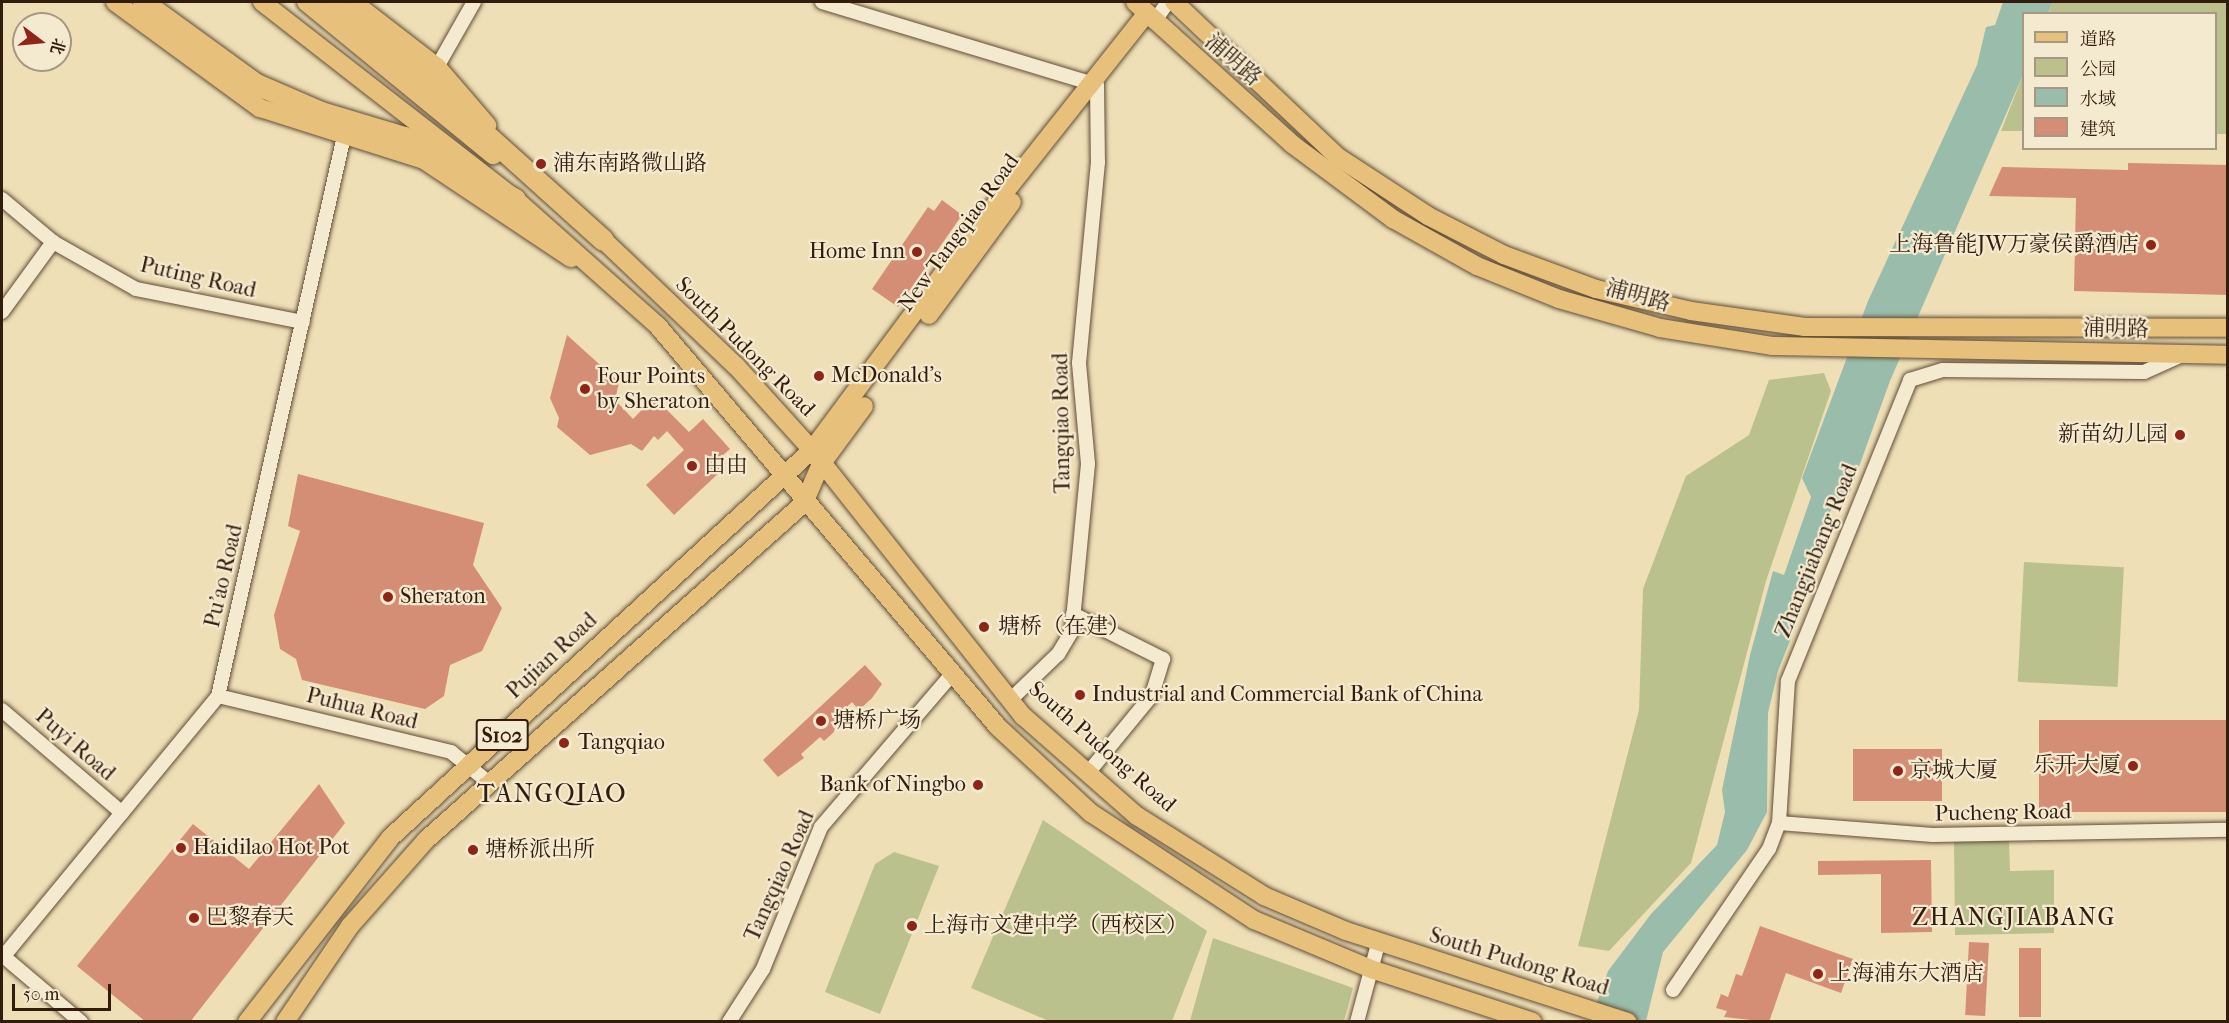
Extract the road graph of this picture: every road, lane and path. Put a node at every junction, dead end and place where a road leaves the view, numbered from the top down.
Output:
1 (115, 2) edge
2 (143, 2) edge
3 (262, 2) edge
4 (306, 2) edge
5 (330, 2) edge
6 (353, 2) edge
7 (474, 2) edge
8 (822, 2) edge
9 (1166, 2) edge
10 (1174, 2) edge
11 (1145, 12) edge
12 (437, 67) junction
13 (1093, 83) junction
14 (344, 136) junction
15 (2, 199) edge
16 (515, 199) junction
17 (603, 240) junction
18 (53, 242) junction
19 (620, 290) junction
20 (2, 312) edge
21 (303, 322) junction
22 (2228, 327) edge
23 (2184, 354) junction
24 (2228, 355) edge
25 (816, 458) junction
26 (787, 475) junction
27 (804, 503) junction
28 (1073, 614) junction
29 (952, 674) junction
30 (218, 696) junction
31 (1010, 700) junction
32 (2, 710) edge
33 (471, 763) junction
34 (1088, 773) junction
35 (487, 781) junction
36 (122, 813) junction
37 (1779, 823) junction
38 (2228, 830) edge
39 (1378, 944) junction
40 (2, 956) edge
41 (1371, 969) junction
42 (1673, 990) dead end
43 (81, 1022) edge
44 (247, 1022) edge
45 (285, 1022) edge
46 (729, 1022) edge
47 (1357, 1022) edge
48 (1533, 1022) edge
49 (1628, 1022) edge

1 - 14 main road, South Pudong Road
2 - 16 highway
3 - 16 main road, South Pudong Road
4 - 17 main road, South Pudong Road
5 - 17 highway
6 - 12 main road, South Pudong Road
7 - 12 street
8 - 13 street
9 - 11 street, New Tangqiao Road
10 - 22 main road, 浦明路
11 - 13 main road, New Tangqiao Road
11 - 23 main road, 浦明路
12 - 17 main road, South Pudong Road
13 - 25 main road, New Tangqiao Road
13 - 28 street, Tangqiao Road
14 - 19 main road, South Pudong Road
14 - 21 street, Pu'ao Road
15 - 18 street, Puting Road
16 - 19 main road, South Pudong Road
17 - 25 main road, South Pudong Road
18 - 20 street
18 - 21 street, Puting Road
19 - 26 main road, South Pudong Road
21 - 30 street, Pu'ao Road
23 - 24 main road, 浦明路
23 - 37 street, Zhangjiabang Road
25 - 26 main road, Pujian Road
25 - 27 main road, New Tangqiao Road
25 - 31 main road, South Pudong Road
26 - 27 main road, South Pudong Road
26 - 33 main road, Pujian Road / S102
27 - 29 main road, South Pudong Road
27 - 35 main road, S102
28 - 31 street, Tangqiao Road
28 - 34 street
29 - 41 main road, South Pudong Road
29 - 46 street, Tangqiao Road
30 - 33 street, Puhua Road
30 - 36 street, Pu'ao Road
31 - 34 main road, South Pudong Road
32 - 36 street, Puyi Road
33 - 35 street, Puhua Road
33 - 44 main road, Pujian Road / S102
34 - 39 main road, South Pudong Road
35 - 45 main road, S102
36 - 40 street, Pu'ao Road
37 - 38 street, Pucheng Road
37 - 42 street, Zhangjiabang Road
39 - 41 street
39 - 49 main road, South Pudong Road
40 - 43 street
41 - 47 street
41 - 48 main road, South Pudong Road

